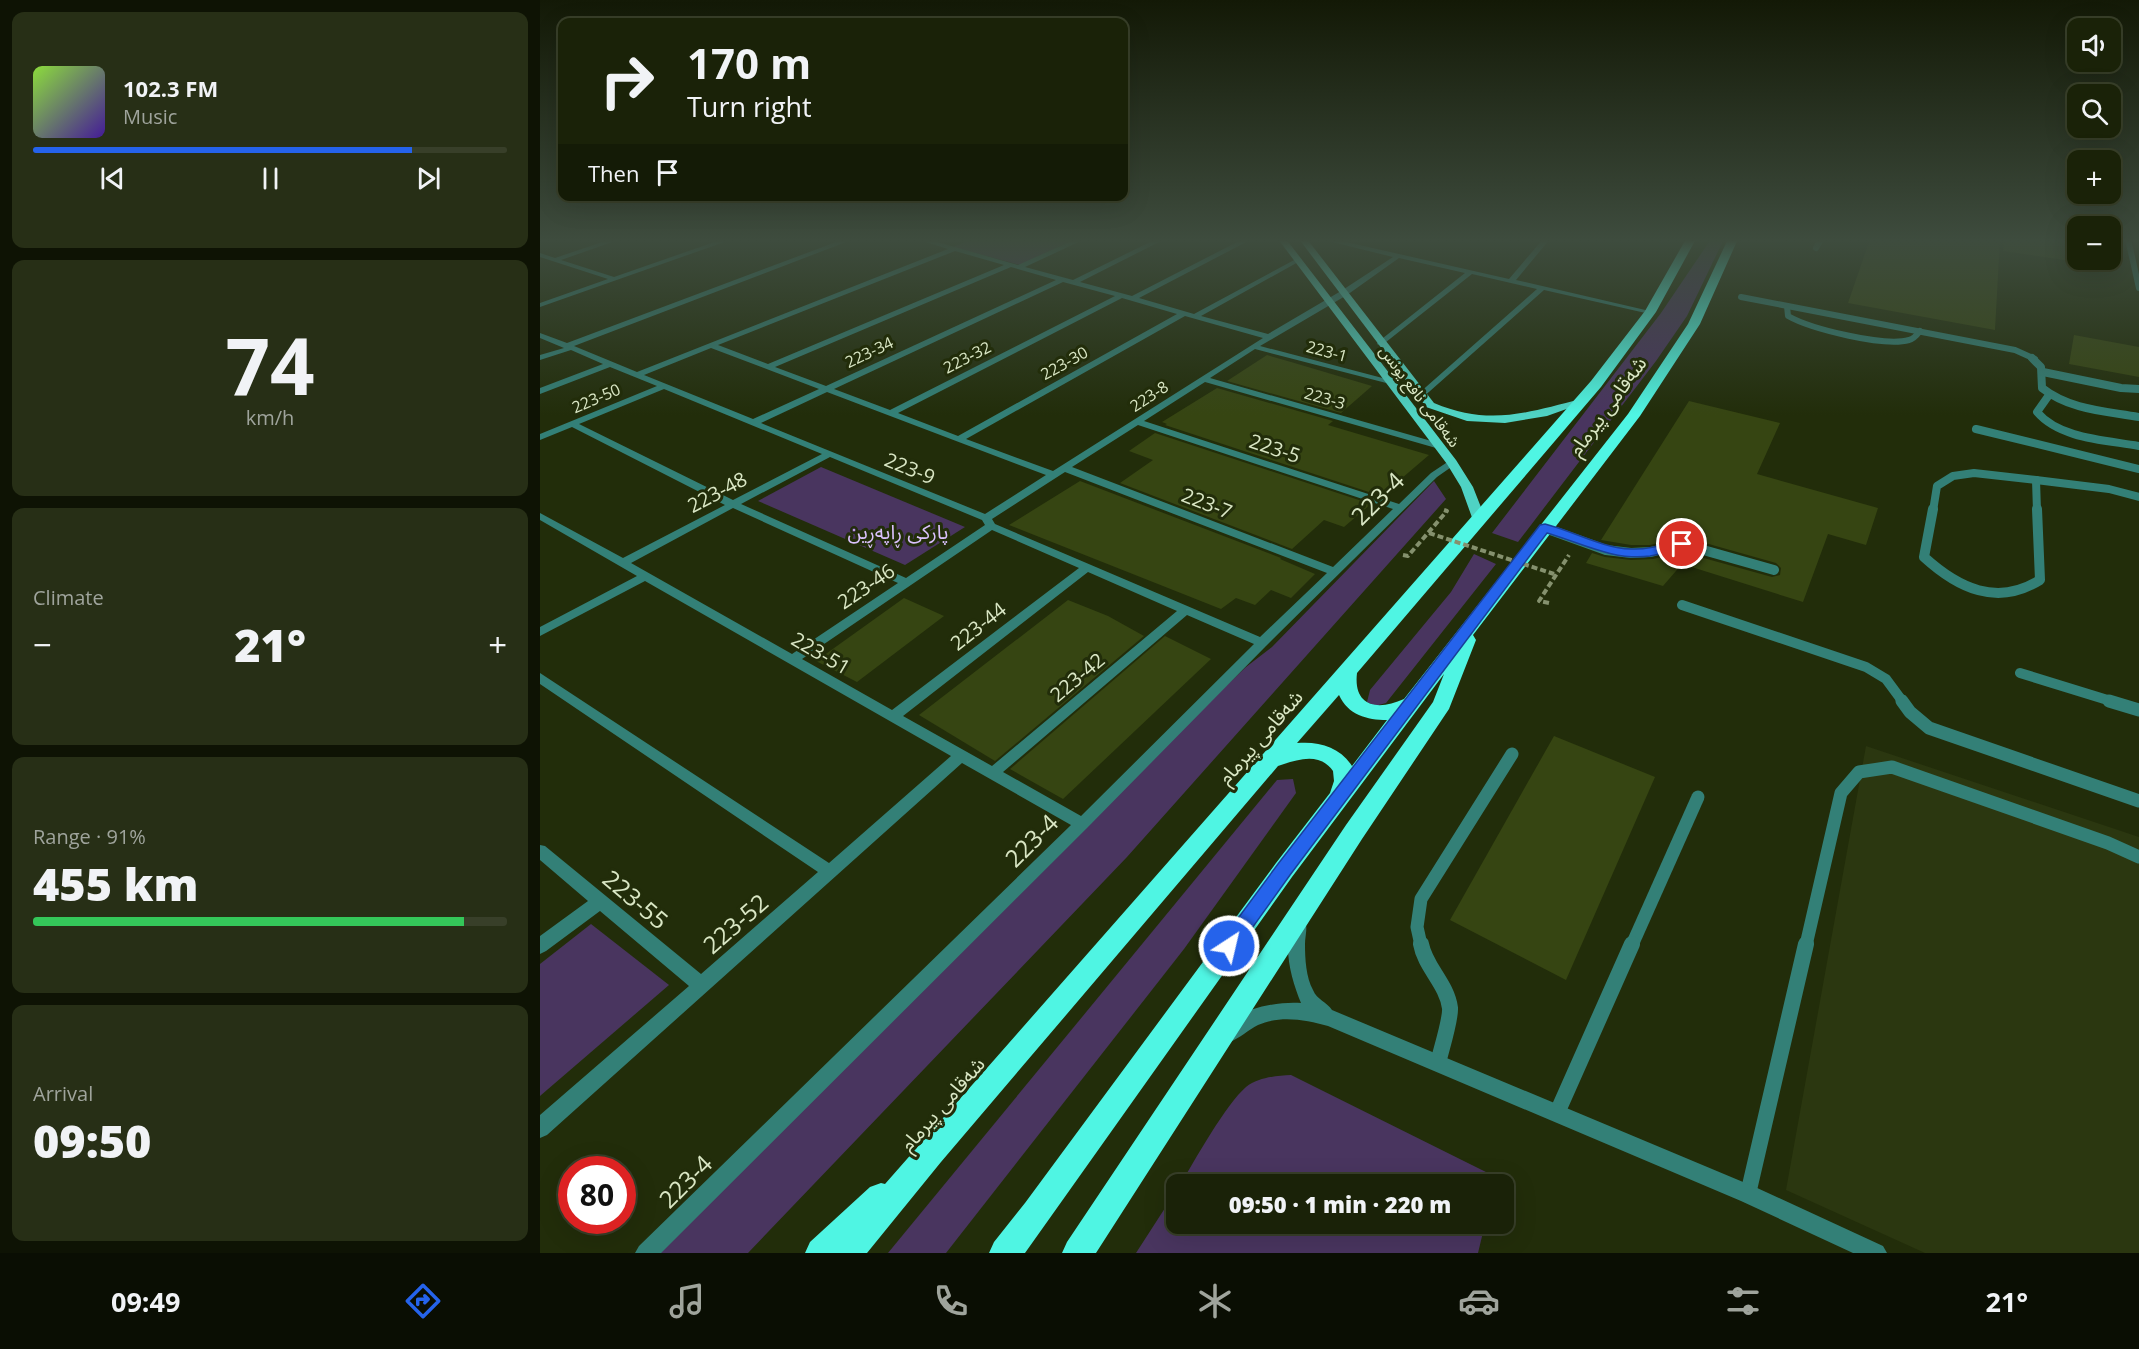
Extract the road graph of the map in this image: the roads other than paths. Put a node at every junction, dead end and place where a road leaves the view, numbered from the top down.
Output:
1 (559, 297) edge
2 (698, 297) edge
3 (831, 297) edge
4 (932, 297) edge
5 (1023, 297) edge
6 (1118, 297) edge
7 (1126, 297) edge
8 (1135, 297) edge
9 (1229, 297) edge
10 (1327, 297) edge
11 (1337, 297) edge
12 (1347, 297) edge
13 (1439, 297) edge
14 (1531, 297) edge
15 (1585, 297) edge
16 (1658, 297) edge
17 (1706, 297) edge
18 (1743, 297) edge
19 (1132, 299) junction
20 (1330, 302) junction
21 (540, 304) edge
22 (1787, 306) junction
23 (1650, 312) junction
24 (1184, 313) junction
25 (1195, 316) junction
26 (1920, 331) junction
27 (540, 335) edge
28 (1269, 337) junction
29 (1382, 344) junction
30 (710, 345) junction
31 (568, 347) junction
32 (1255, 347) junction
33 (540, 358) edge
34 (610, 364) junction
35 (768, 367) junction
36 (2043, 372) junction
37 (636, 375) junction
38 (1204, 379) junction
39 (1391, 383) junction
40 (664, 386) junction
41 (825, 389) junction
42 (2139, 389) edge
43 (540, 391) edge
44 (2049, 395) junction
45 (1421, 396) junction
46 (1581, 402) junction
47 (891, 413) junction
48 (2139, 417) edge
49 (1138, 422) junction
50 (753, 423) junction
51 (572, 424) junction
52 (1976, 429) dead end
53 (540, 437) edge
54 (959, 439) junction
55 (1438, 446) junction
56 (2139, 446) edge
57 (829, 454) junction
58 (1452, 463) junction
59 (1065, 468) junction
60 (2139, 469) edge
61 (1054, 475) junction
62 (2036, 480) junction
63 (2139, 496) edge
64 (732, 504) junction
65 (1401, 508) junction
66 (540, 516) edge
67 (1479, 520) junction
68 (989, 522) junction
69 (1545, 528) junction
70 (622, 563) junction
71 (1087, 567) junction
72 (1774, 570) dead end
73 (1336, 572) junction
74 (645, 576) junction
75 (906, 582) junction
76 (1682, 605) dead end
77 (1186, 610) junction
78 (1474, 620) junction
79 (540, 632) edge
80 (1262, 643) junction
81 (793, 659) junction
82 (1348, 672) junction
83 (2020, 673) dead end
84 (540, 678) edge
85 (1412, 703) junction
86 (2139, 710) edge
87 (893, 716) junction
88 (1512, 754) dead end
89 (962, 755) junction
90 (1268, 765) junction
91 (993, 773) junction
92 (1698, 797) dead end
93 (1338, 801) junction
94 (2139, 801) edge
95 (1082, 824) junction
96 (540, 851) edge
97 (2139, 857) edge
98 (830, 872) junction
99 (600, 901) junction
100 (1303, 911) junction
101 (540, 946) edge
102 (701, 985) junction
103 (1329, 1018) junction
104 (1213, 1049) junction
105 (1438, 1063) junction
106 (1557, 1113) junction
107 (540, 1128) edge
108 (931, 1152) junction
109 (1748, 1194) junction
110 (646, 1253) edge
111 (821, 1253) edge
112 (847, 1253) edge
113 (1005, 1253) edge
114 (1078, 1253) edge
115 (1876, 1253) edge

1 - 21 street
2 - 31 street
3 - 30 street
4 - 35 street
5 - 41 street, 223-34
6 - 47 street, 223-32
7 - 19 street
8 - 19 street
9 - 25 street
10 - 20 main road, شەقامی نافع یونس
11 - 20 street, 223-8
12 - 29 main road, شەقامی نافع یونس
13 - 29 street
14 - 45 street
15 - 23 street
16 - 23 highway, شەقامی پیرمام
17 - 69 highway, شەقامی پیرمام
18 - 22 lane
19 - 24 street
20 - 28 street, 223-8
20 - 39 main road, شەقامی نافع یونس
22 - 26 lane
22 - 26 lane
23 - 46 highway, شەقامی پیرمام
24 - 25 street
24 - 54 street, 223-30
25 - 28 street
26 - 36 lane
27 - 31 street, 223-9
28 - 32 street, 223-8
29 - 45 main road, شەقامی نافع یونس
30 - 35 street
30 - 37 street
31 - 33 street
31 - 34 street, 223-9
32 - 38 street, 223-8
32 - 39 street, 223-1
34 - 37 street, 223-9
34 - 43 street
35 - 41 street
36 - 42 lane
36 - 44 lane
37 - 40 street, 223-9
38 - 49 street, 223-8
38 - 55 street, 223-3
39 - 55 main road, شەقامی نافع یونس
40 - 50 street, 223-9
40 - 51 street, 223-50
41 - 47 street
41 - 50 street, 223-34
44 - 48 lane
44 - 56 lane
45 - 46 main road, شەقامی نافع یونس
46 - 67 highway, شەقامی پیرمام
47 - 54 street
49 - 59 street, 223-8
49 - 65 street, 223-5
50 - 57 street, 223-9
51 - 53 street, 223-50
51 - 64 street
52 - 60 lane
54 - 61 street
55 - 58 main road, شەقامی نافع یونس
57 - 64 street, 223-48
57 - 68 street, 223-9
58 - 65 street, 223-4
58 - 67 main road, شەقامی نافع یونس
59 - 61 street, 223-8
59 - 73 street, 223-7
61 - 68 street, 223-8
62 - 62 lane
62 - 63 lane
64 - 70 street, 223-48
64 - 75 street
65 - 73 street, 223-4
66 - 70 street, 223-51
67 - 82 highway, شەقامی پیرمام
68 - 71 street, 223-9
68 - 75 street, 223-46
69 - 72 lane
69 - 78 highway, شەقامی پیرمام
70 - 74 street, 223-51
71 - 77 street, 223-9
71 - 87 street, 223-44
73 - 80 street, 223-4
74 - 79 street
74 - 81 street, 223-51
75 - 81 street, 223-46
76 - 94 lane
77 - 80 street, 223-9
77 - 91 street, 223-42
78 - 85 highway, شەقامی پیرمام
78 - 100 highway
80 - 95 street, 223-4
81 - 87 street, 223-51
82 - 85 highway
82 - 90 highway, شەقامی پیرمام
83 - 86 lane
84 - 98 street
85 - 93 highway, شەقامی پیرمام
87 - 89 street, 223-51
88 - 105 lane
89 - 91 street, 223-51
89 - 98 street, 223-52
90 - 93 highway
90 - 108 highway, شەقامی پیرمام
91 - 95 street, 223-51
92 - 106 lane
93 - 113 highway, شەقامی پیرمام
95 - 110 street, 223-4
96 - 99 street, 223-55
97 - 109 lane
98 - 102 street, 223-52
99 - 101 street
99 - 102 street, 223-55
100 - 103 street
100 - 104 highway
102 - 107 street, 223-52
103 - 104 street
103 - 105 street
104 - 114 highway
105 - 106 street
106 - 109 street
108 - 111 highway
108 - 112 highway, شەقامی پیرمام
109 - 115 street

